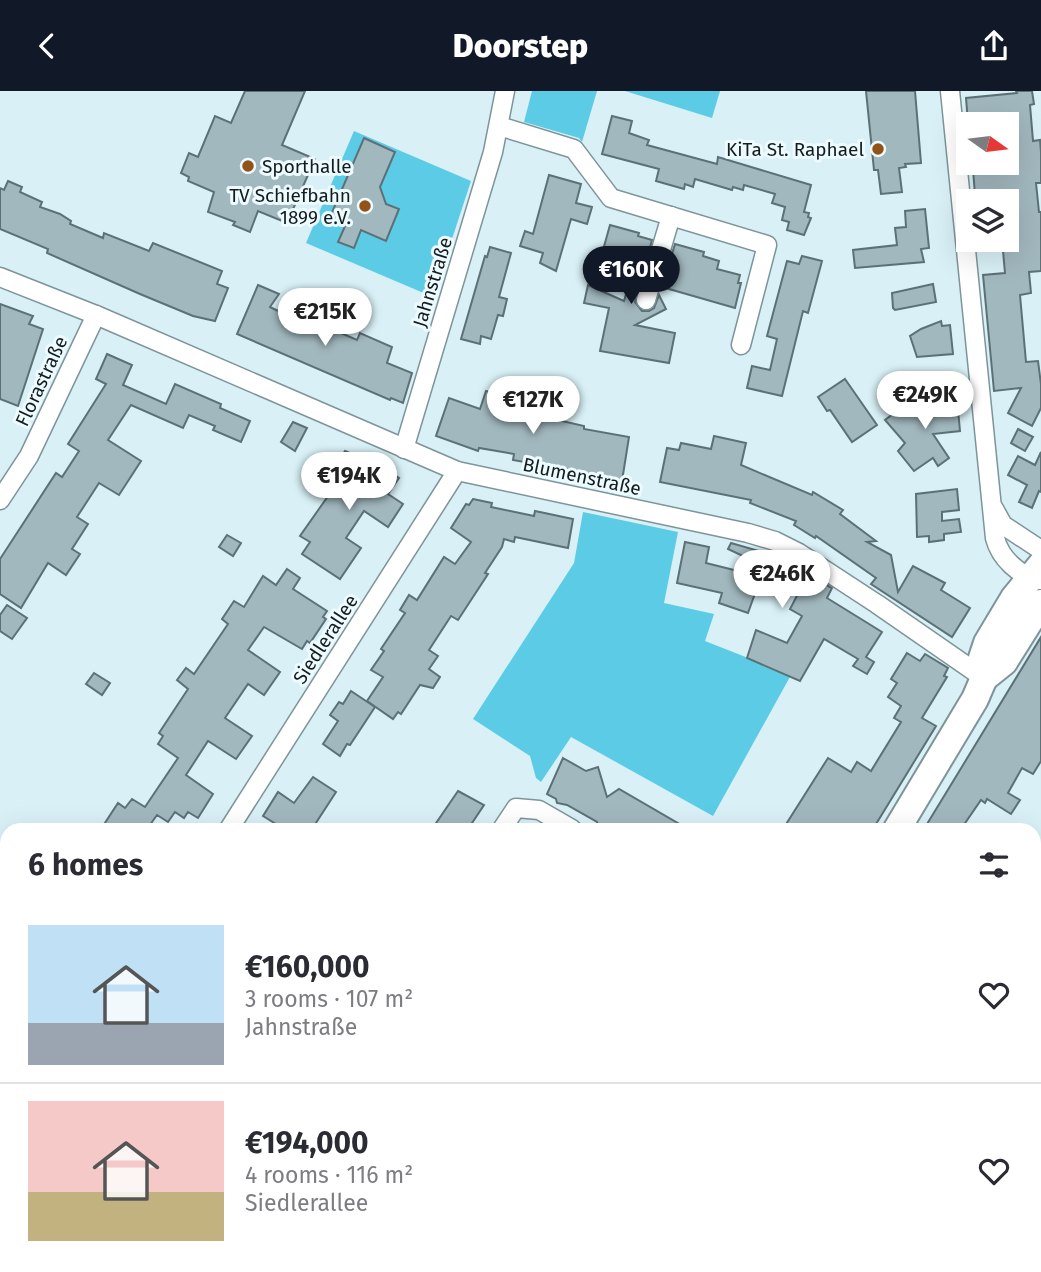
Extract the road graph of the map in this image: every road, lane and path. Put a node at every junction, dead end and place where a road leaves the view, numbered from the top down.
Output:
1 (505, 91) edge
2 (950, 91) edge
3 (499, 126) junction
4 (671, 216) junction
5 (0, 277) edge
6 (646, 300) dead end
7 (96, 315) junction
8 (741, 345) dead end
9 (404, 449) junction
10 (457, 471) junction
11 (0, 500) edge
12 (991, 501) junction
13 (1041, 550) edge
14 (1037, 574) edge
15 (1041, 603) edge
16 (984, 678) junction
17 (233, 823) edge
18 (506, 823) edge
19 (562, 823) edge
20 (901, 823) edge

1 - 3 street, Jahnstraße
2 - 12 street
3 - 4 street
3 - 9 street, Jahnstraße
4 - 6 street
4 - 8 street
5 - 7 street, Blumenstraße
7 - 9 street, Blumenstraße
7 - 11 street, Florastraße
9 - 10 street, Blumenstraße
10 - 16 street, Blumenstraße
10 - 17 street, Siedlerallee
12 - 13 street
12 - 14 street
14 - 16 street
15 - 16 street
16 - 20 street
18 - 19 street

